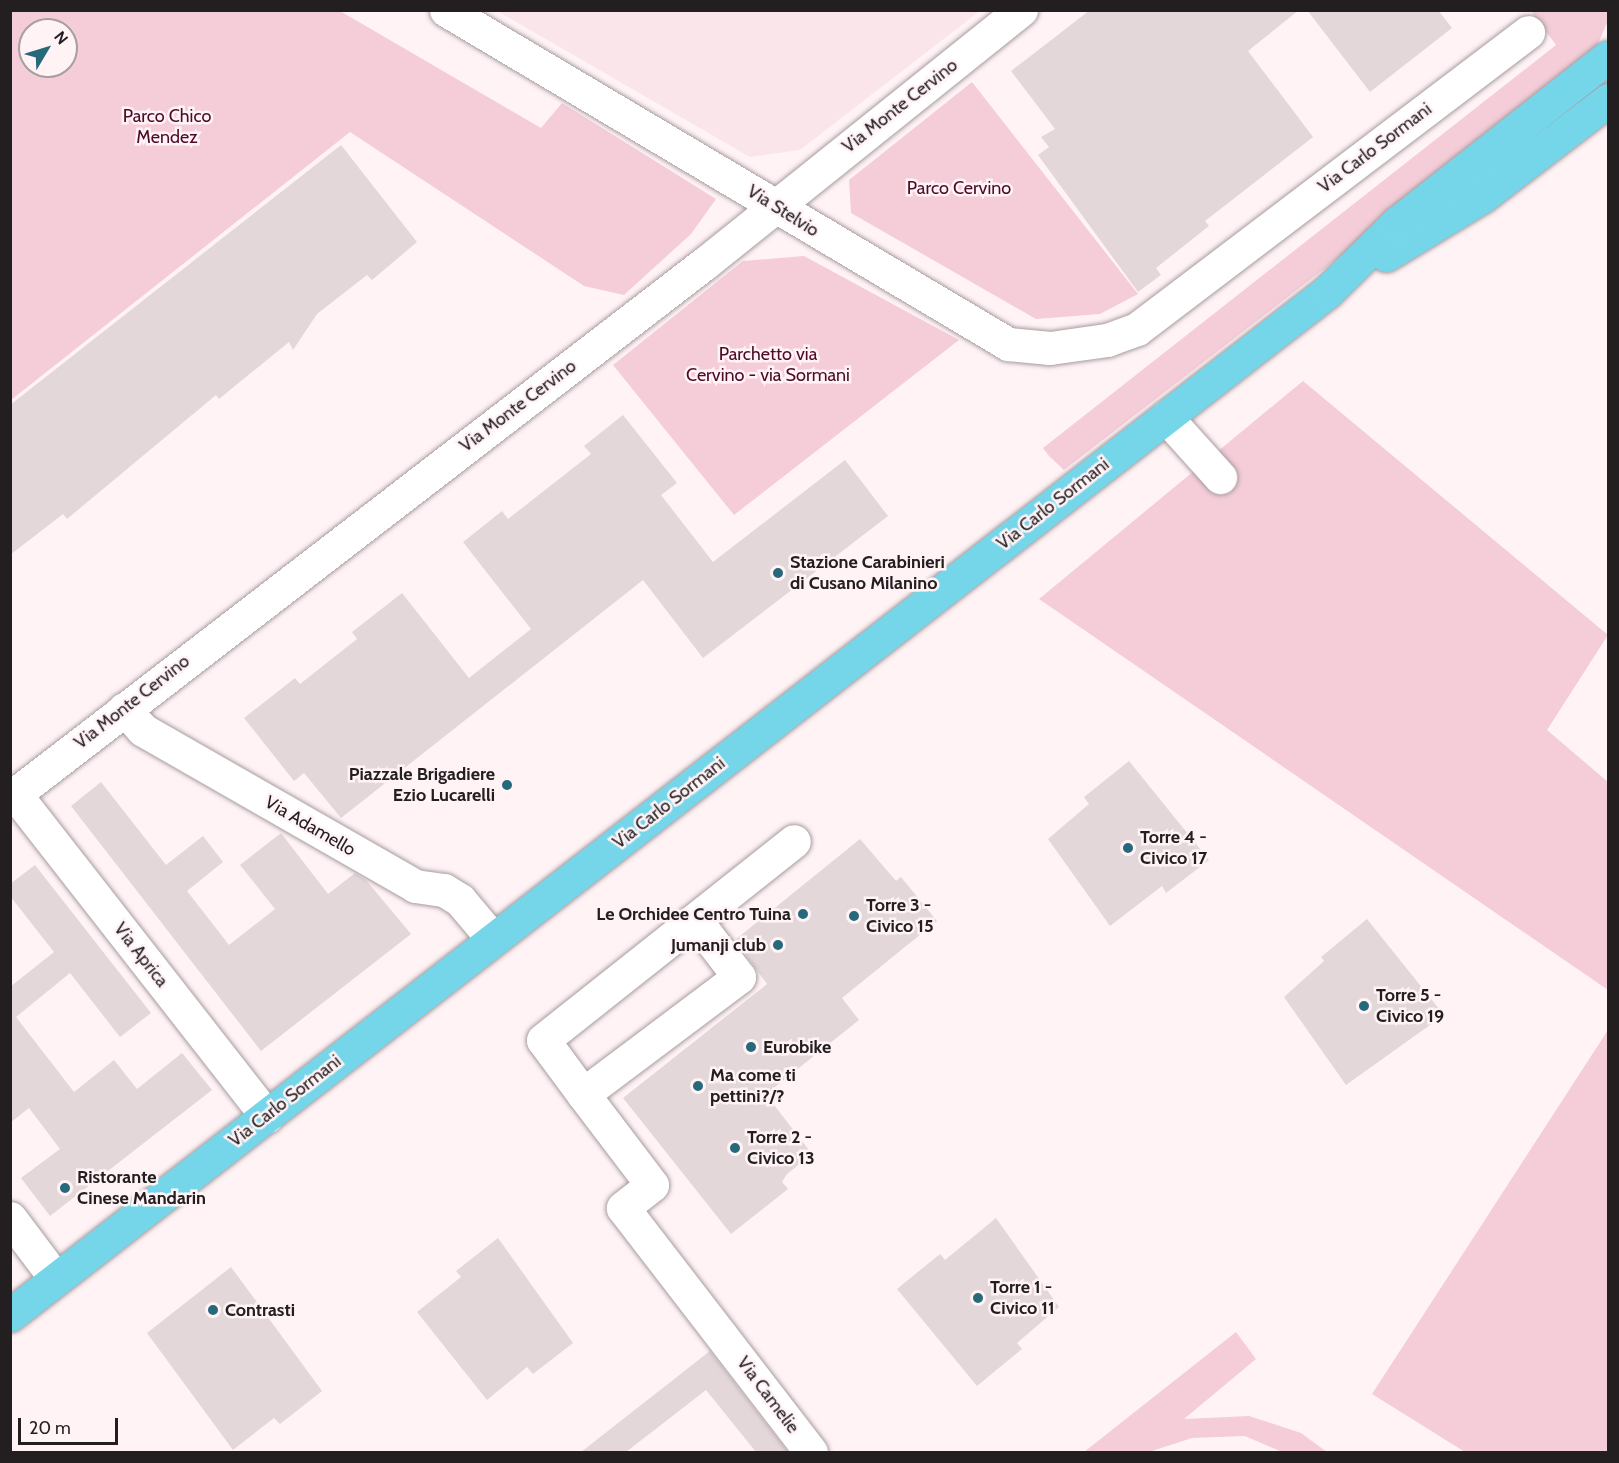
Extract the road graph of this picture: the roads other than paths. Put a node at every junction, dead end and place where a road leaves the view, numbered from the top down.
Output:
1 (446, 10) edge
2 (1021, 10) edge
3 (1528, 32) dead end
4 (1608, 57) edge
5 (1608, 100) edge
6 (771, 206) junction
7 (1328, 291) junction
8 (1137, 329) joint
9 (1166, 417) junction
10 (1220, 477) dead end
11 (124, 709) junction
12 (13, 796) edge
13 (794, 841) dead end
14 (698, 922) junction
15 (493, 939) junction
16 (584, 1094) junction
17 (267, 1116) junction
18 (10, 1218) edge
19 (56, 1279) junction
20 (10, 1315) edge
21 (811, 1452) edge

1 - 6 street, Via Stelvio
2 - 6 street, Via Monte Cervino
3 - 8 street, Via Carlo Sormani
4 - 7 main road, Via Carlo Sormani
5 - 7 main road, Via Carlo Sormani
6 - 8 street, Via Stelvio
6 - 11 street, Via Monte Cervino
7 - 9 main road, Via Carlo Sormani
9 - 10 street
9 - 15 main road, Via Carlo Sormani
11 - 12 street, Via Monte Cervino
11 - 15 street, Via Adamello
12 - 17 street, Via Aprica
13 - 14 street
14 - 16 street
14 - 16 street
15 - 17 main road, Via Carlo Sormani
16 - 21 street, Via Camelie
17 - 19 main road, Via Carlo Sormani
18 - 19 street
19 - 20 main road, Via Carlo Sormani

